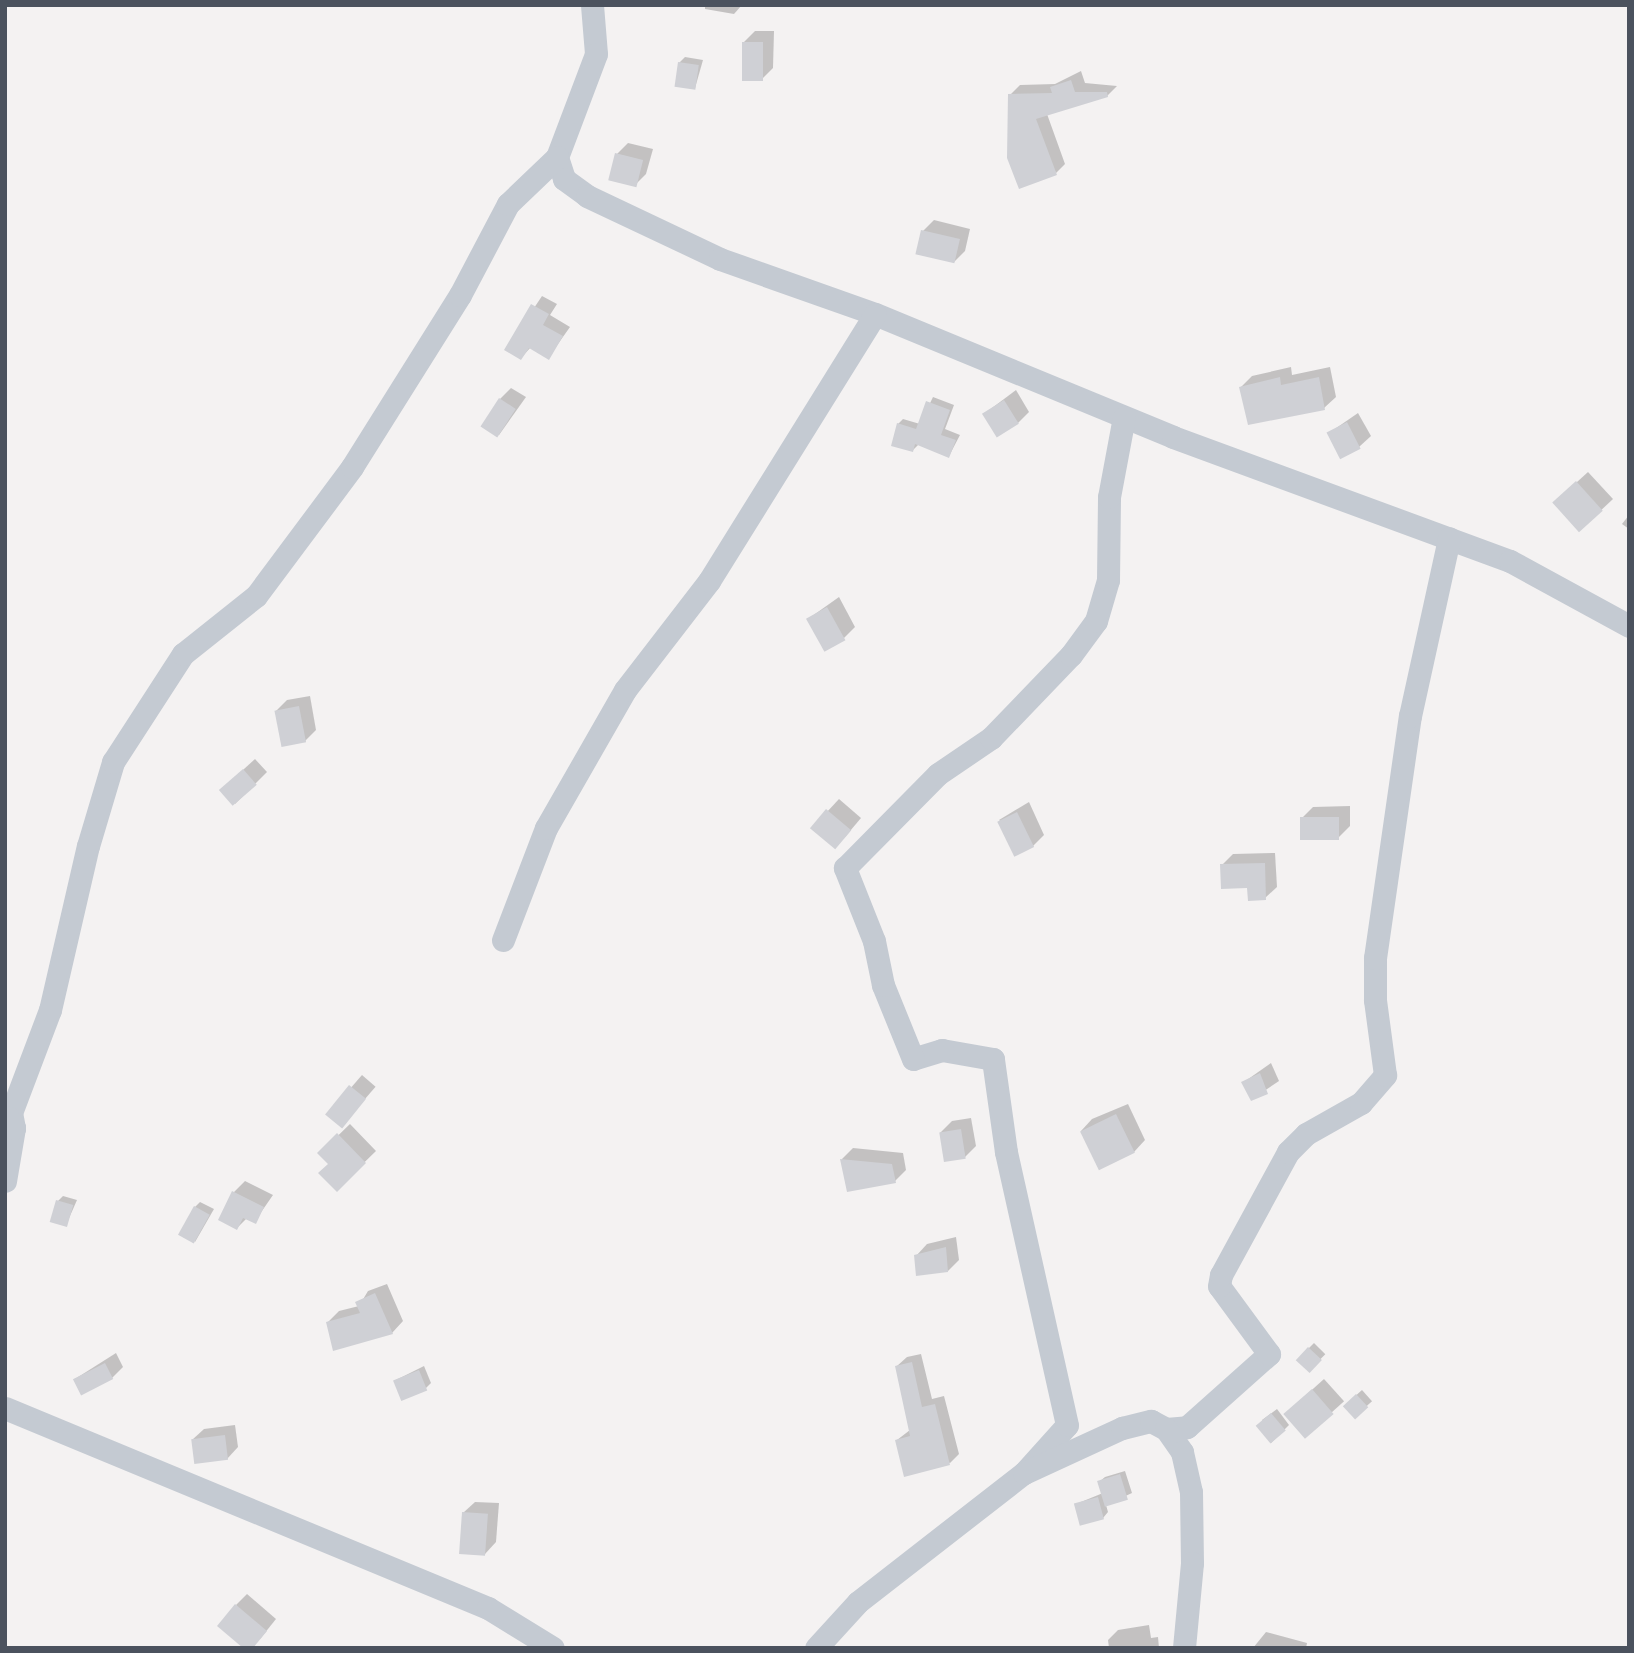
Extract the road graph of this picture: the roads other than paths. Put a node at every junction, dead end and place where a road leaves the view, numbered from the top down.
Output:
1 (592, 5) edge
2 (557, 157) junction
3 (875, 314) junction
4 (1124, 417) junction
5 (1449, 538) junction
6 (1629, 626) edge
7 (503, 940) dead end
8 (10, 1122) edge
9 (5, 1181) edge
10 (5, 1408) edge
11 (1166, 1429) junction
12 (1024, 1473) junction
13 (553, 1648) edge
14 (816, 1648) edge
15 (1184, 1648) edge

1 - 2 street
2 - 3 street
2 - 8 street
3 - 4 street
3 - 7 street
4 - 5 street
4 - 12 street
5 - 6 street
5 - 11 street
8 - 9 street
10 - 13 street
11 - 12 street
11 - 15 street
12 - 14 street

